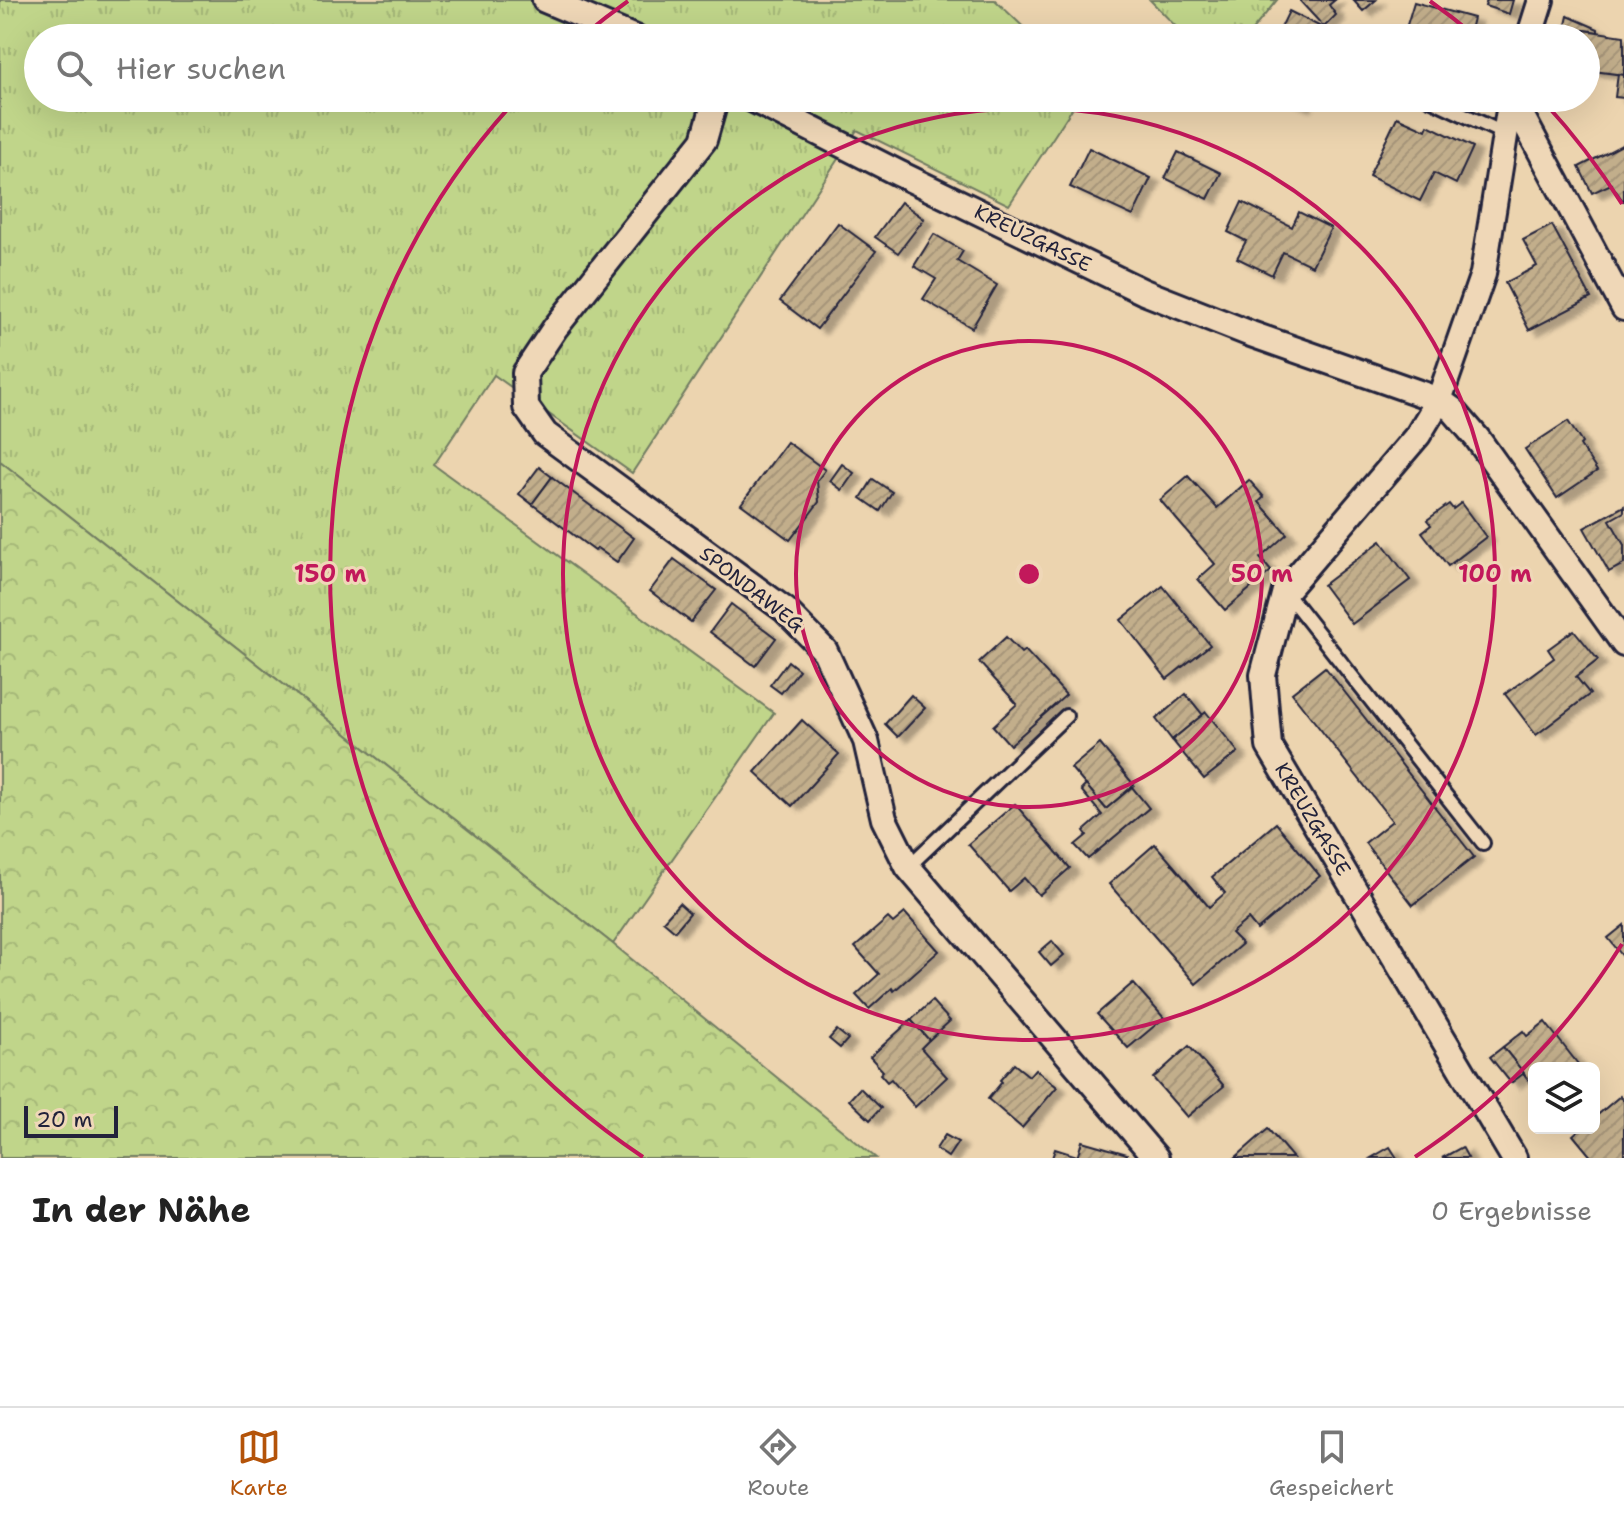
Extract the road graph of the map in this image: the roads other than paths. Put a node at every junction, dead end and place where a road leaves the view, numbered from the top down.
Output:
1 (545, 0) edge
2 (1541, 0) edge
3 (602, 24) edge
4 (1533, 24) edge
5 (712, 112) edge
6 (778, 112) edge
7 (1458, 112) edge
8 (1509, 112) edge
9 (1519, 112) edge
10 (1505, 134) junction
11 (1624, 308) edge
12 (1439, 400) junction
13 (1285, 591) junction
14 (1624, 644) edge
15 (1066, 716) dead end
16 (1483, 843) dead end
17 (908, 867) junction
18 (1156, 1158) edge
19 (1514, 1158) edge

1 - 3 street
2 - 4 street
5 - 17 street, SPONDAWEG
6 - 12 street, KREUZGASSE
7 - 10 lane
8 - 10 street, KREUZGASSE
9 - 11 street, KREUZGASSE
10 - 12 street, KREUZGASSE
12 - 13 street, KREUZGASSE
12 - 14 street
13 - 16 lane
13 - 19 street, KREUZGASSE
15 - 17 lane
17 - 18 street, SPONDAWEG

